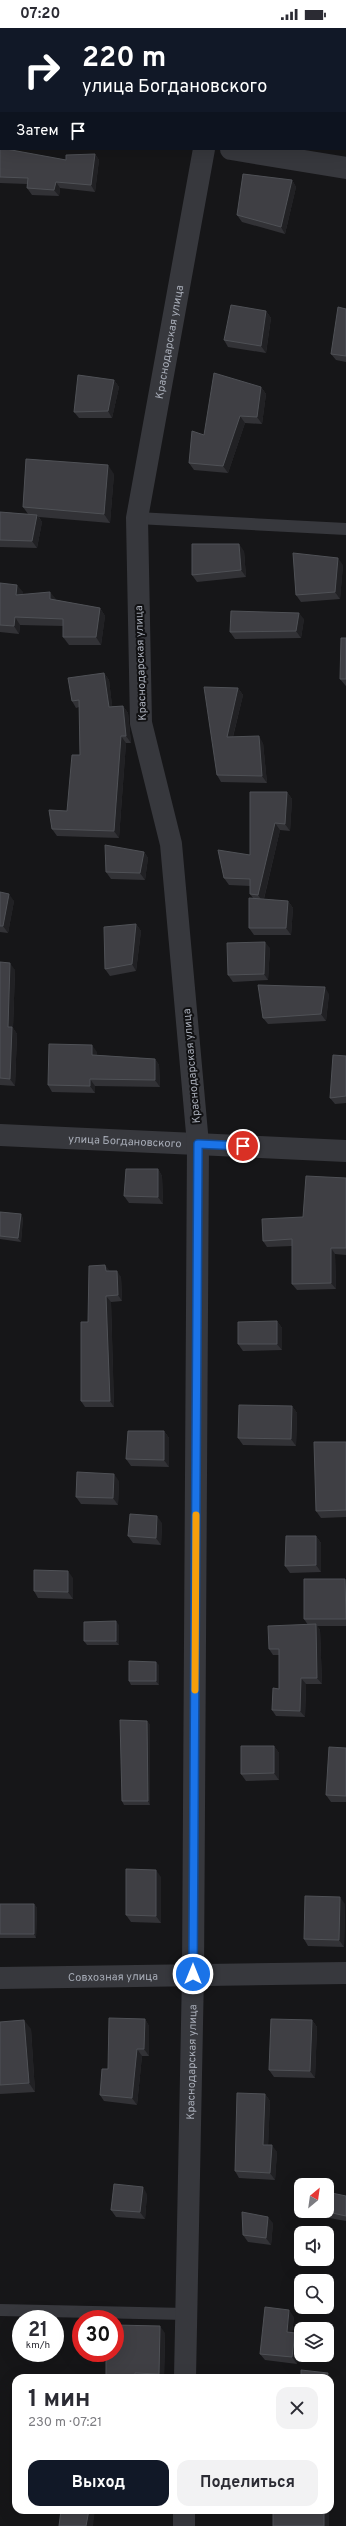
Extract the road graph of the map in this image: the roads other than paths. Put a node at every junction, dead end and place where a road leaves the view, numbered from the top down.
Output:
1 (204, 150) edge
2 (237, 150) edge
3 (346, 168) edge
4 (136, 518) junction
5 (346, 529) edge
6 (0, 1135) edge
7 (198, 1144) junction
8 (346, 1151) edge
9 (346, 1973) edge
10 (193, 1974) junction
11 (0, 1978) edge
12 (0, 2310) edge
13 (186, 2314) junction
14 (185, 2374) edge
15 (184, 2514) edge
16 (184, 2526) edge

1 - 4 street, Краснодарская улица
2 - 3 street
4 - 5 lane
4 - 7 street, Краснодарская улица
6 - 7 street, улица Богдановского
7 - 8 street, улица Богдановского
7 - 10 street, Краснодарская улица
9 - 10 street, Совхозная улица
10 - 11 street, Совхозная улица
10 - 13 street, Краснодарская улица
12 - 13 lane
13 - 14 street, Краснодарская улица
15 - 16 street

